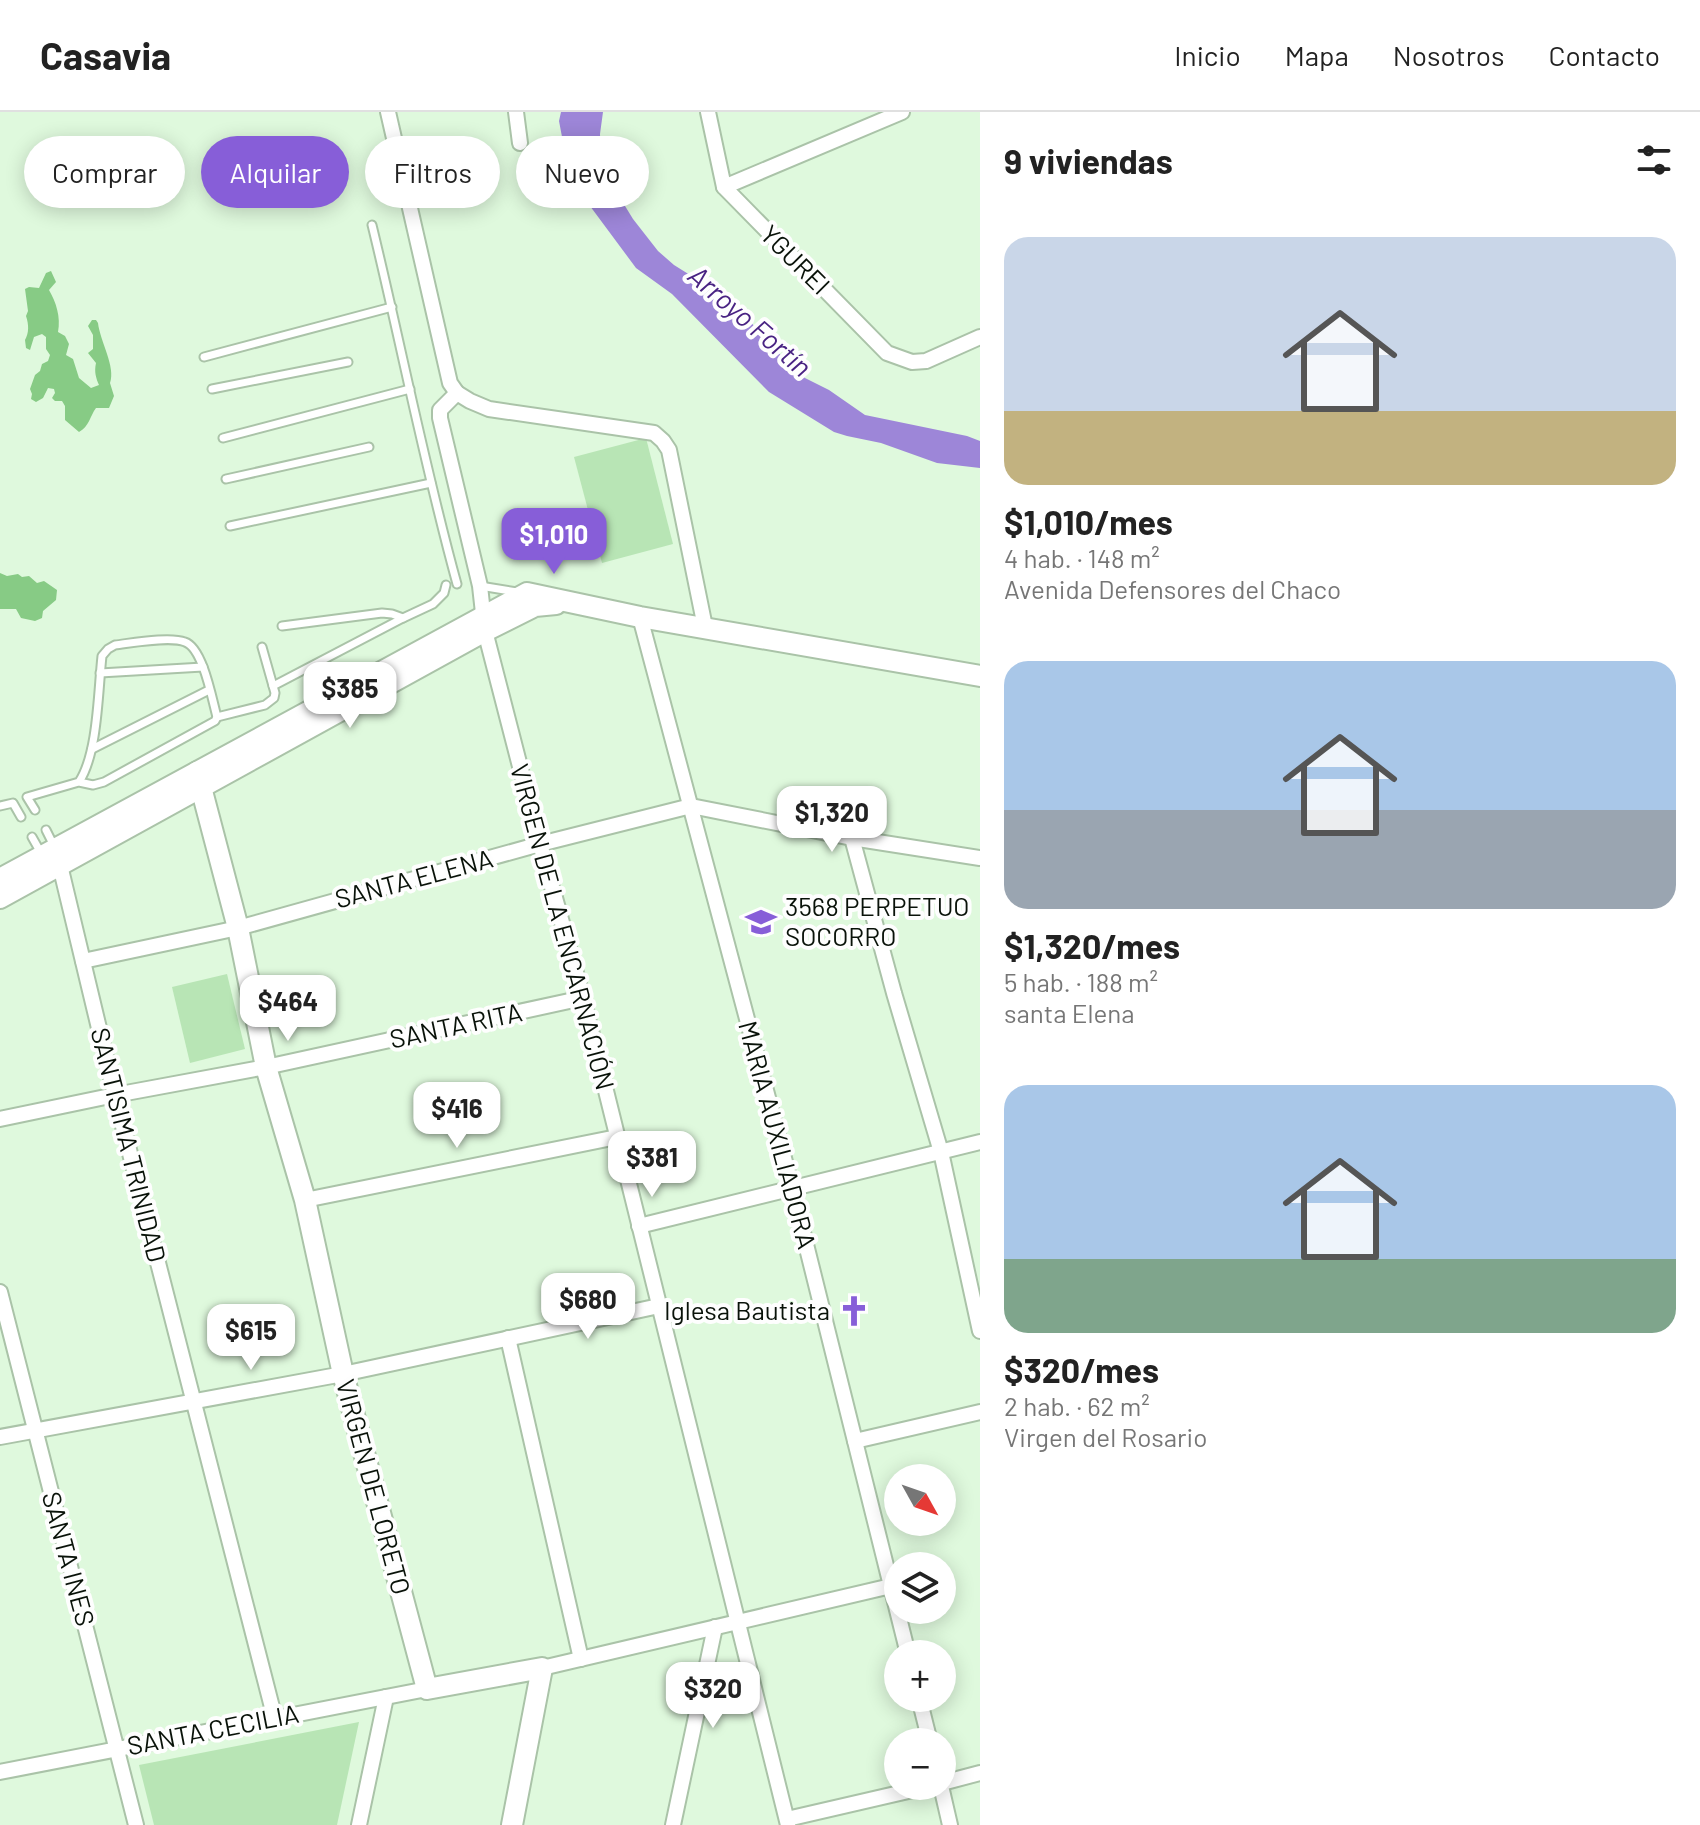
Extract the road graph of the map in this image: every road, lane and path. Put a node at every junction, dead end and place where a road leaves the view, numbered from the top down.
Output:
1 (388, 112) edge
2 (516, 112) edge
3 (708, 112) edge
4 (902, 112) edge
5 (519, 136) edge
6 (724, 187) junction
7 (372, 225) dead end
8 (392, 307) junction
9 (980, 337) edge
10 (204, 357) dead end
11 (348, 362) dead end
12 (212, 389) dead end
13 (410, 389) junction
14 (457, 393) junction
15 (223, 438) dead end
16 (369, 447) dead end
17 (226, 479) dead end
18 (431, 483) junction
19 (230, 526) dead end
20 (457, 584) dead end
21 (446, 585) dead end
22 (480, 586) junction
23 (527, 593) junction
24 (572, 603) junction
25 (640, 617) junction
26 (403, 618) junction
27 (484, 624) junction
28 (282, 626) dead end
29 (705, 627) junction
30 (262, 647) dead end
31 (203, 667) junction
32 (100, 673) junction
33 (979, 681) edge
34 (273, 686) junction
35 (209, 690) junction
36 (217, 717) junction
37 (92, 749) junction
38 (199, 780) junction
39 (79, 782) junction
40 (27, 797) junction
41 (13, 803) junction
42 (0, 806) edge
43 (691, 806) junction
44 (35, 810) dead end
45 (21, 817) dead end
46 (46, 830) dead end
47 (32, 837) dead end
48 (852, 838) junction
49 (540, 844) junction
50 (53, 856) junction
51 (980, 858) edge
52 (0, 879) edge
53 (0, 898) edge
54 (238, 928) junction
55 (83, 961) junction
56 (583, 998) junction
57 (266, 1067) junction
58 (115, 1095) junction
59 (0, 1119) edge
60 (617, 1137) junction
61 (980, 1142) edge
62 (941, 1152) junction
63 (792, 1188) junction
64 (305, 1200) junction
65 (639, 1226) junction
66 (0, 1292) edge
67 (659, 1306) junction
68 (980, 1331) edge
69 (508, 1338) junction
70 (343, 1374) junction
71 (193, 1402) junction
72 (980, 1412) edge
73 (34, 1430) junction
74 (0, 1437) edge
75 (855, 1441) junction
76 (884, 1558) edge
77 (884, 1588) edge
78 (738, 1622) junction
79 (715, 1627) junction
80 (581, 1659) junction
81 (542, 1668) junction
82 (427, 1689) junction
83 (386, 1697) junction
84 (275, 1719) junction
85 (117, 1749) junction
86 (0, 1772) edge
87 (980, 1773) edge
88 (956, 1781) edge
89 (884, 1798) edge
90 (945, 1800) edge
91 (788, 1822) edge
92 (136, 1825) edge
93 (359, 1825) edge
94 (512, 1825) edge
95 (673, 1825) edge
96 (950, 1825) edge

1 - 14 street
2 - 5 street
3 - 6 street
4 - 6 street
6 - 9 street, YGUREI
7 - 8 lane
8 - 10 lane
8 - 13 lane
11 - 12 lane
13 - 15 lane
13 - 18 lane
14 - 22 street, VIRGEN DE LA ENCARNACIÓN
14 - 29 street
16 - 17 lane
18 - 19 lane
18 - 20 lane
21 - 26 lane
22 - 23 lane
22 - 27 street, VIRGEN DE LA ENCARNACIÓN
23 - 24 main road
23 - 27 main road
24 - 25 main road
24 - 27 main road
25 - 29 main road
25 - 43 street, MARIA AUXILIADORA
26 - 28 lane
26 - 34 lane
27 - 38 main road
27 - 49 street, VIRGEN DE LA ENCARNACIÓN
29 - 33 main road
30 - 34 lane
31 - 32 lane
31 - 32 lane
31 - 35 lane
32 - 37 lane
34 - 36 lane
35 - 36 lane
35 - 37 lane
36 - 39 lane
37 - 39 lane
38 - 50 main road
38 - 54 main road, VIRGEN DE LORETO
39 - 40 lane
40 - 41 lane
40 - 44 lane
41 - 42 lane
41 - 45 lane
43 - 48 street, SANTA ELENA
43 - 49 street, SANTA ELENA
43 - 63 street, MARIA AUXILIADORA
46 - 50 lane
47 - 50 lane
48 - 51 street, SANTA ELENA
48 - 62 street
49 - 54 street, SANTA ELENA
49 - 56 street, VIRGEN DE LA ENCARNACIÓN
50 - 52 main road
50 - 53 main road
50 - 55 street, SANTISIMA TRINIDAD
54 - 55 street, SANTA ELENA
54 - 57 main road, VIRGEN DE LORETO
55 - 58 street, SANTISIMA TRINIDAD
56 - 57 street, SANTA RITA
56 - 60 street, VIRGEN DE LA ENCARNACIÓN
57 - 58 street, SANTA RITA
57 - 64 main road, VIRGEN DE LORETO
58 - 59 street, SANTA RITA
58 - 71 street, SANTISIMA TRINIDAD
60 - 64 street
60 - 65 street, VIRGEN DE LA ENCARNACIÓN
61 - 62 street
62 - 63 street
62 - 68 street
63 - 65 street
63 - 75 street, MARIA AUXILIADORA
64 - 70 main road, VIRGEN DE LORETO
65 - 67 street, VIRGEN DE LA ENCARNACIÓN
66 - 73 street, SANTA INES
67 - 69 street
67 - 78 street, VIRGEN DE LA ENCARNACIÓN
69 - 70 street
69 - 80 street
70 - 71 street
70 - 82 main road, VIRGEN DE LORETO
71 - 73 street
71 - 84 street, SANTISIMA TRINIDAD
72 - 75 street
73 - 74 street
73 - 85 street, SANTA INES
75 - 76 street, MARIA AUXILIADORA
77 - 78 street
78 - 79 street
78 - 91 street, VIRGEN DE LA ENCARNACIÓN
79 - 80 street
79 - 95 street
80 - 81 street
81 - 82 main road
81 - 94 main road
82 - 83 street, SANTA CECILIA
83 - 84 street, SANTA CECILIA
83 - 93 street
84 - 85 street, SANTA CECILIA
85 - 86 street, SANTA CECILIA
85 - 92 street, SANTA INES
87 - 88 street
89 - 91 street
90 - 96 street

